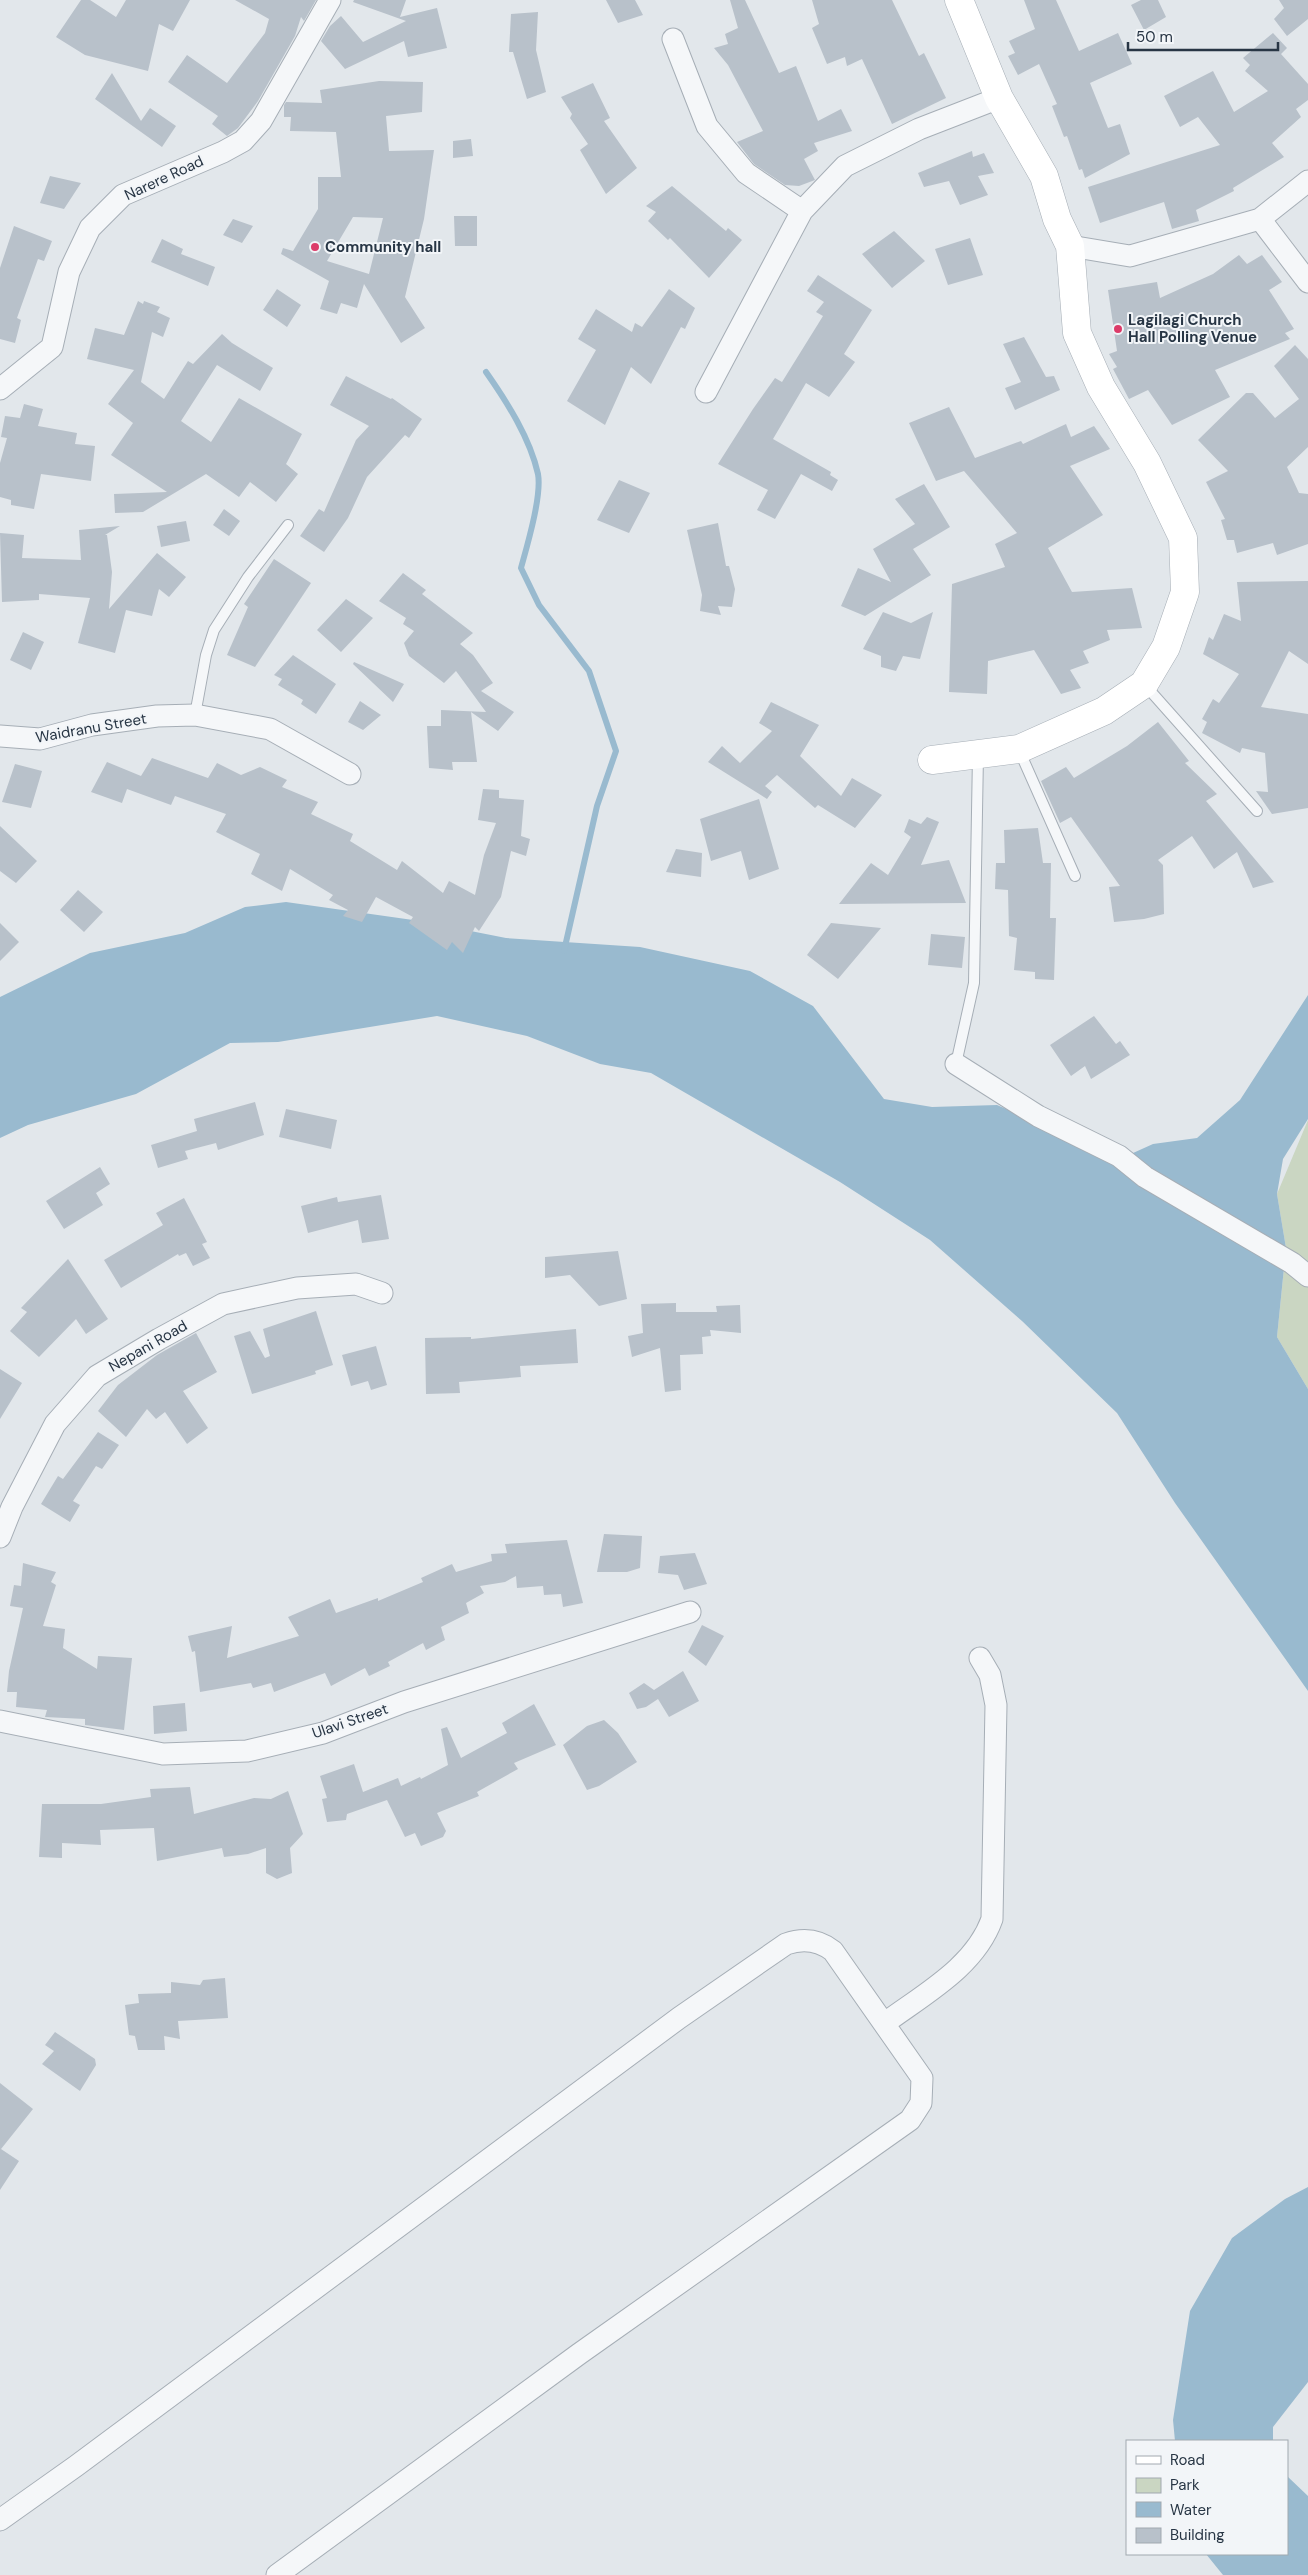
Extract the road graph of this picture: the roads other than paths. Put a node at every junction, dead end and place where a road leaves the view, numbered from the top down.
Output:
1 (330, 0) edge
2 (959, 0) edge
3 (673, 39) dead end
4 (998, 98) junction
5 (1308, 180) edge
6 (802, 211) junction
7 (1260, 219) junction
8 (1070, 246) junction
9 (1308, 282) edge
10 (0, 389) edge
11 (706, 392) dead end
12 (288, 525) dead end
13 (1144, 684) junction
14 (195, 716) junction
15 (0, 736) edge
16 (1019, 749) junction
17 (978, 754) junction
18 (932, 760) dead end
19 (350, 774) dead end
20 (1257, 811) dead end
21 (1075, 876) dead end
22 (956, 1064) joint
23 (1300, 1269) edge
24 (382, 1293) dead end
25 (0, 1537) edge
26 (690, 1612) dead end
27 (980, 1658) dead end
28 (0, 1721) edge
29 (885, 2023) junction
30 (0, 2520) edge
31 (277, 2575) edge

1 - 10 street, Narere Road
2 - 4 street
3 - 6 street
4 - 6 street
4 - 8 street
5 - 7 street
6 - 11 street
7 - 8 street
7 - 9 street
8 - 13 street
12 - 14 lane
13 - 16 street
13 - 20 lane
14 - 15 street, Waidranu Street
14 - 19 street, Waidranu Street
16 - 17 street
16 - 21 lane
17 - 18 street
17 - 22 lane
22 - 23 street
24 - 25 street, Nepani Road
26 - 28 street, Ulavi Street
27 - 29 street
29 - 30 street
29 - 31 street

